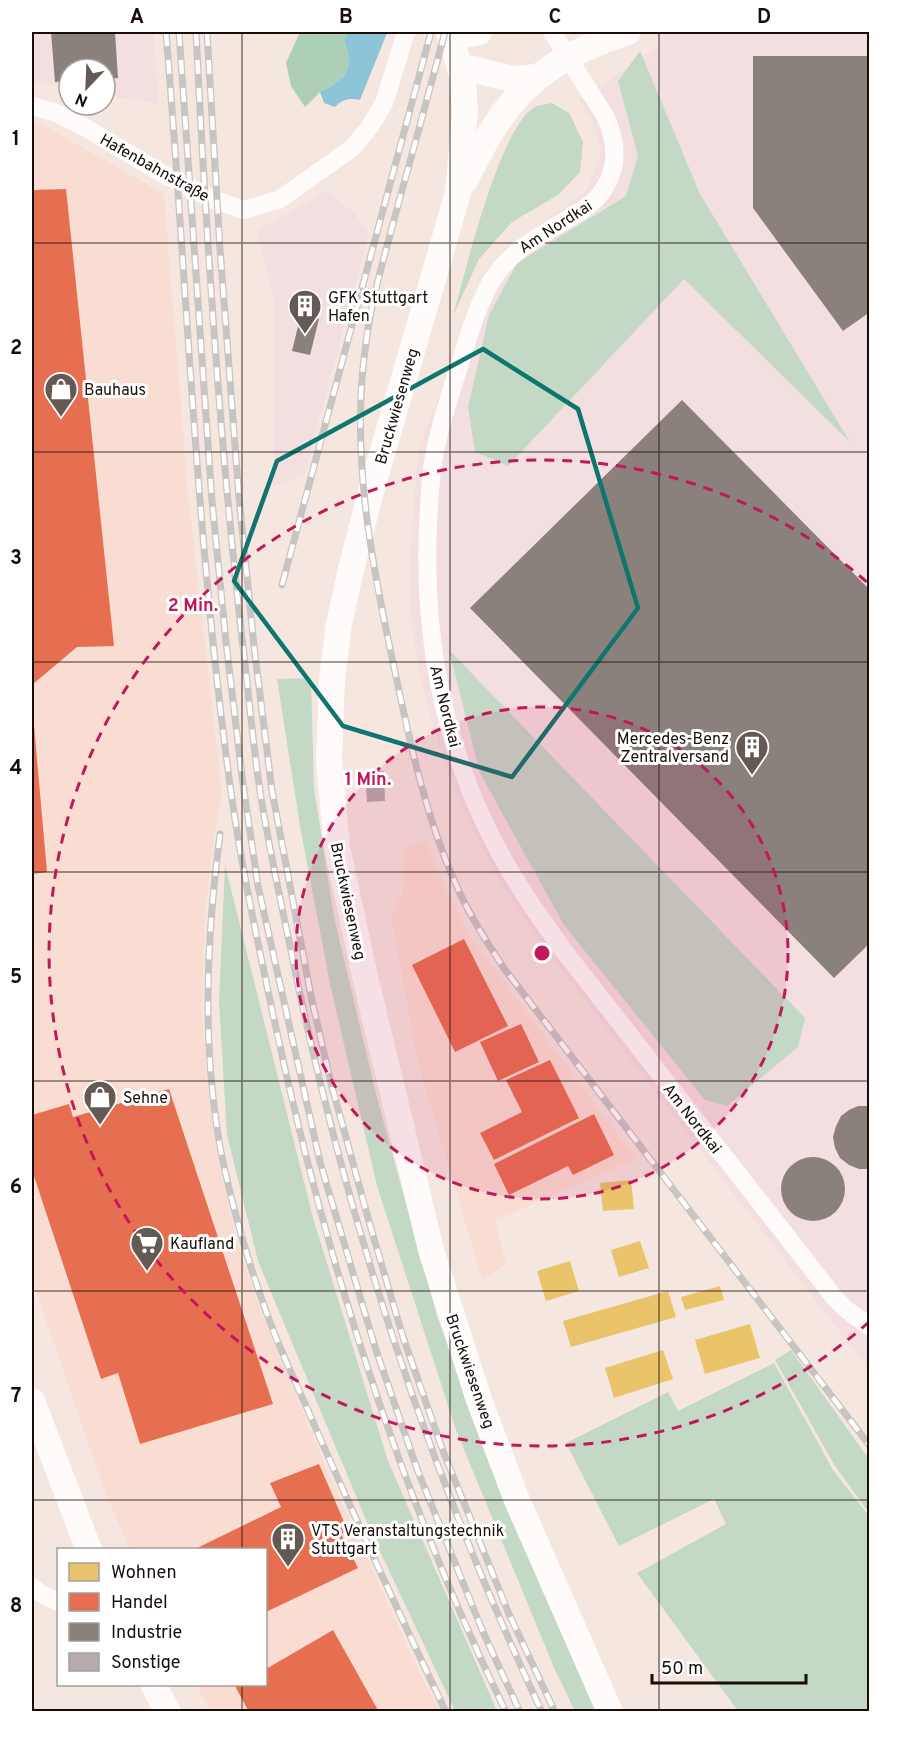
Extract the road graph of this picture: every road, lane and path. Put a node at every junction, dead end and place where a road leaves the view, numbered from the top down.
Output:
1 (406, 32) edge
2 (479, 32) edge
3 (552, 32) edge
4 (628, 32) edge
5 (450, 35) edge
6 (568, 56) junction
7 (459, 66) junction
8 (537, 77) junction
9 (32, 106) edge
10 (458, 193) junction
11 (870, 1327) edge
12 (32, 1401) edge
13 (88, 1548) edge
14 (32, 1587) edge
15 (57, 1602) edge
16 (154, 1686) edge
17 (168, 1712) edge
18 (610, 1712) edge

1 - 9 street, Hafenbahnstraße
2 - 5 main road
3 - 6 street, Am Nordkai
4 - 6 main road
5 - 7 main road
6 - 8 main road
6 - 11 street, Am Nordkai
7 - 8 main road
7 - 10 main road, Bruckwiesenweg
8 - 10 main road
10 - 18 main road, Bruckwiesenweg
12 - 13 main road
14 - 15 street
16 - 17 main road

